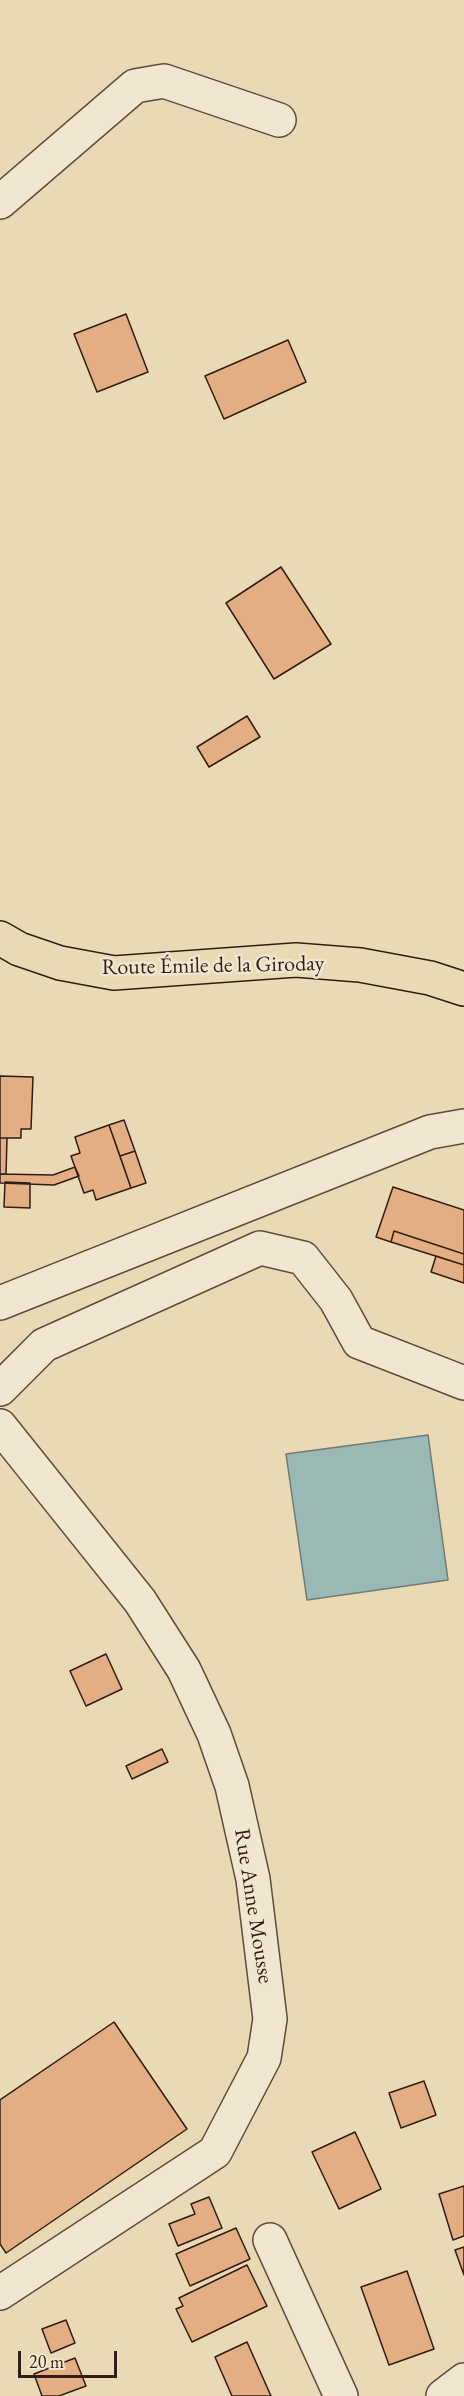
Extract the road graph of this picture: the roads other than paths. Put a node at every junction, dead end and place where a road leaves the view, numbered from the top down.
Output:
1 (279, 120) dead end
2 (0, 202) edge
3 (0, 938) edge
4 (464, 989) edge
5 (464, 1126) edge
6 (0, 1303) edge
7 (464, 1383) edge
8 (0, 1389) edge
9 (0, 1426) edge
10 (270, 2240) dead end
11 (0, 2293) edge
12 (464, 2380) edge
13 (341, 2396) edge
14 (443, 2396) edge

1 - 2 street
3 - 4 main road, Route Émile de la Giroday
5 - 6 street
7 - 8 street
9 - 11 street, Rue Anne Mousse
10 - 13 street
12 - 14 street

